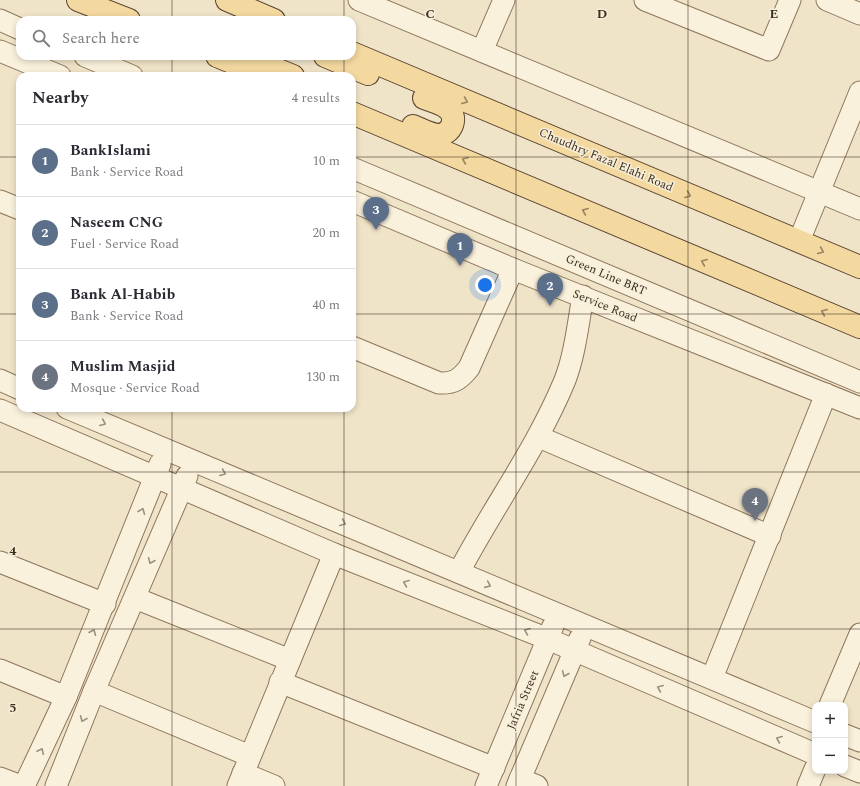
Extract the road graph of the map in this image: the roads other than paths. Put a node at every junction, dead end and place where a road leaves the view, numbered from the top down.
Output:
1 (78, 0) edge
2 (219, 0) edge
3 (227, 0) edge
4 (504, 0) edge
5 (645, 0) edge
6 (790, 0) edge
7 (826, 0) edge
8 (365, 1) edge
9 (860, 14) edge
10 (119, 16) edge
11 (241, 16) edge
12 (265, 16) edge
13 (0, 20) edge
14 (16, 27) edge
15 (0, 51) edge
16 (482, 51) junction
17 (356, 55) edge
18 (16, 58) edge
19 (22, 60) edge
20 (94, 60) edge
21 (227, 60) edge
22 (254, 60) edge
23 (335, 60) edge
24 (50, 72) edge
25 (123, 72) edge
26 (255, 72) edge
27 (283, 72) edge
28 (860, 92) edge
29 (356, 103) edge
30 (356, 115) edge
31 (356, 170) edge
32 (819, 192) junction
33 (0, 201) edge
34 (356, 202) edge
35 (16, 207) edge
36 (860, 209) edge
37 (798, 242) junction
38 (860, 268) edge
39 (513, 269) junction
40 (583, 296) junction
41 (860, 328) edge
42 (356, 349) edge
43 (860, 382) edge
44 (826, 394) junction
45 (860, 408) edge
46 (0, 410) edge
47 (76, 412) edge
48 (539, 436) junction
49 (166, 449) junction
50 (194, 460) junction
51 (156, 476) junction
52 (182, 488) junction
53 (770, 536) junction
54 (334, 554) junction
55 (0, 562) edge
56 (459, 572) junction
57 (135, 598) junction
58 (105, 604) junction
59 (558, 614) junction
60 (585, 625) junction
61 (860, 634) edge
62 (548, 639) junction
63 (575, 651) junction
64 (290, 660) junction
65 (0, 670) edge
66 (712, 678) junction
67 (280, 682) junction
68 (94, 691) junction
69 (66, 697) junction
70 (831, 702) edge
71 (812, 721) edge
72 (848, 736) edge
73 (860, 741) edge
74 (812, 753) edge
75 (848, 767) edge
76 (244, 772) edge
77 (860, 772) edge
78 (813, 774) edge
79 (490, 777) edge
80 (0, 778) edge
81 (525, 784) edge
82 (58, 785) edge
83 (21, 786) edge
84 (24, 786) edge
85 (274, 786) edge
86 (808, 786) edge

1 - 10 main road
2 - 11 main road
3 - 12 main road
4 - 16 street
5 - 6 street
7 - 9 street
8 - 16 street
13 - 14 street
15 - 18 street
16 - 32 street
17 -> 37 main road, Chaudhry Fazal Elahi Road
19 - 24 street
20 - 25 street
21 - 26 main road
22 - 27 main road
23 - 29 main road
28 - 32 street
41 -> 30 main road
31 - 43 street, Green Line BRT
32 - 36 street
32 - 37 street
33 - 35 street
34 - 39 street, Service Road
37 -> 38 main road, Chaudhry Fazal Elahi Road
39 - 40 street, Service Road
39 - 42 street
40 - 44 street, Service Road
40 - 48 street
44 - 45 street, Service Road
44 - 53 street
46 - 51 street
47 -> 49 street
48 - 53 street
48 - 56 street
49 - 50 street
49 - 51 street
50 - 52 street
50 -> 56 street
51 - 52 street
58 -> 51 street
52 - 54 street
52 -> 57 street
53 - 66 street
62 -> 54 street
54 - 64 street
55 - 58 street
56 -> 59 street
57 - 64 street
57 - 68 street
69 -> 58 street
59 - 60 street
59 - 62 street, Jafria Street
60 - 63 street
60 - 66 street
61 - 70 street
62 - 63 street
62 - 79 street, Jafria Street
74 -> 63 street
63 -> 81 street
64 - 67 street
65 - 69 street
66 - 71 street
67 - 76 street
67 - 79 street
68 - 76 street
68 -> 82 street
84 -> 69 street
72 - 73 street
75 - 77 street
76 - 85 street
78 - 86 street
80 - 83 street

